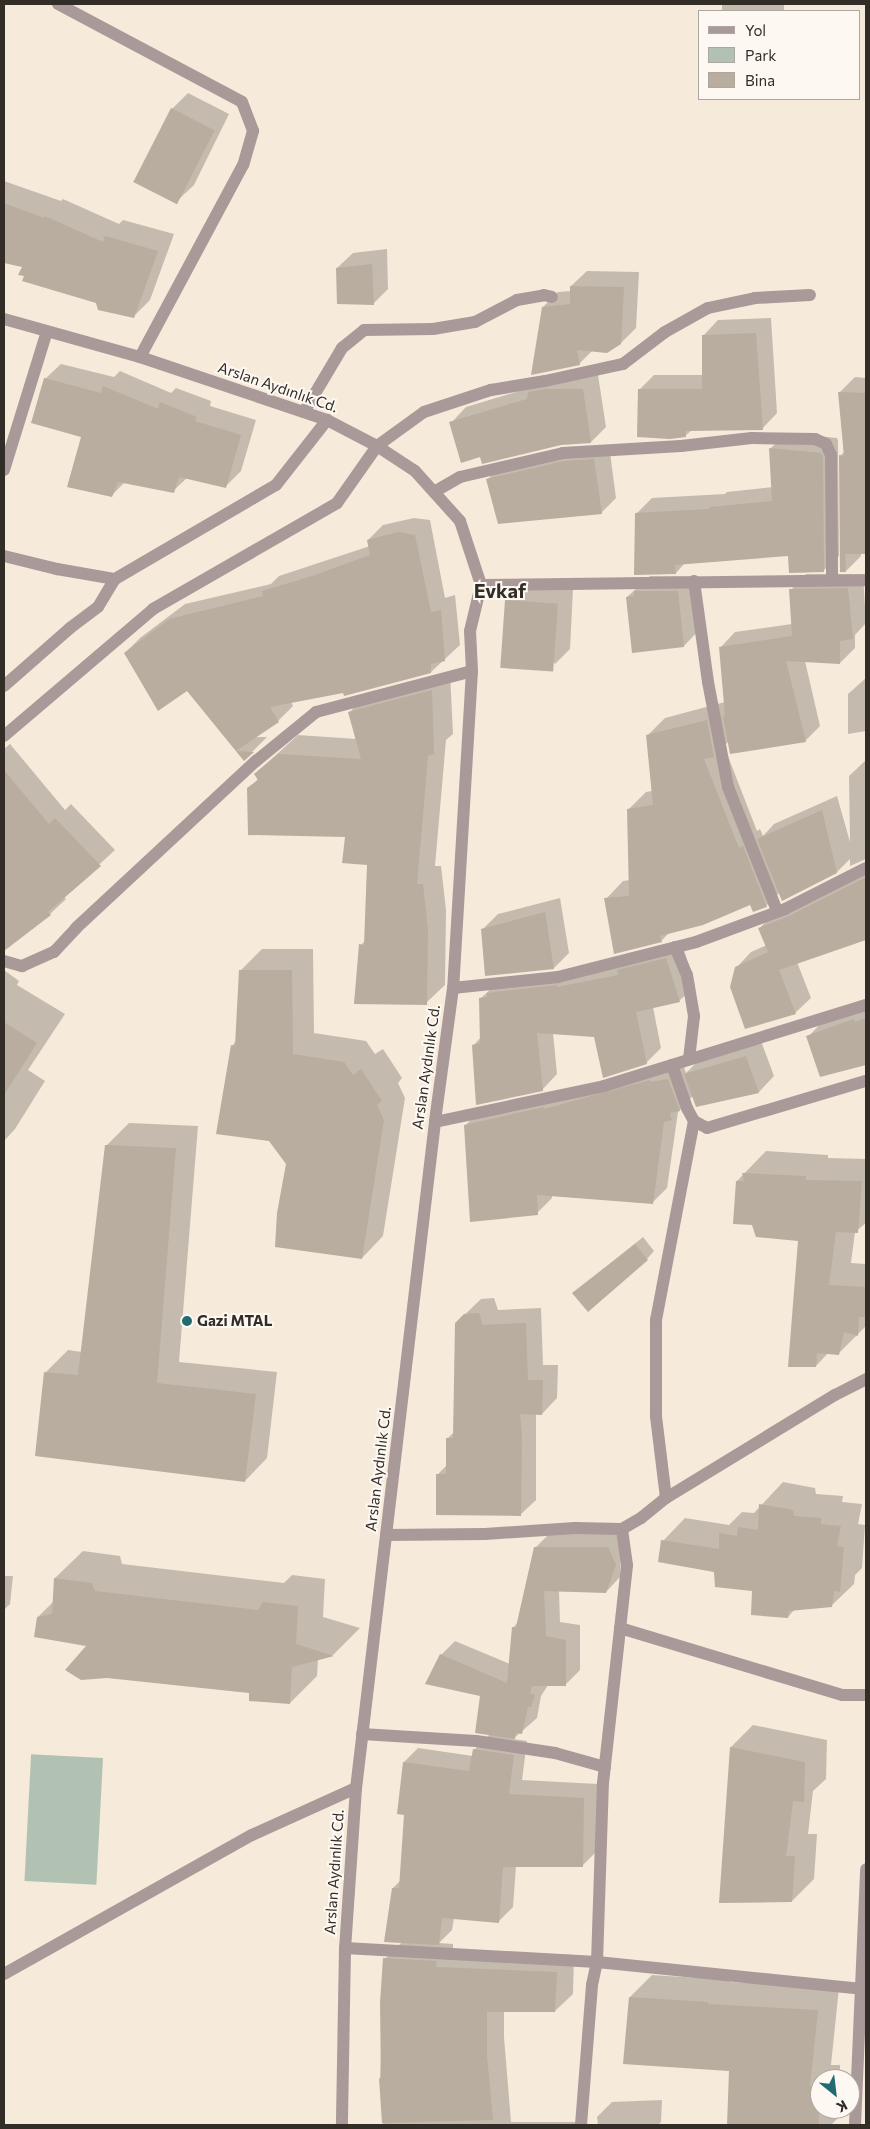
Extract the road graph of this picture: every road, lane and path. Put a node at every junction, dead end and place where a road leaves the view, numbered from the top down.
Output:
1 (58, 4) edge
2 (810, 295) dead end
3 (552, 297) dead end
4 (4, 319) edge
5 (47, 331) junction
6 (140, 357) junction
7 (304, 412) junction
8 (327, 420) junction
9 (378, 446) junction
10 (4, 470) edge
11 (434, 492) junction
12 (4, 556) edge
13 (115, 579) junction
14 (832, 580) junction
15 (866, 580) edge
16 (694, 582) junction
17 (481, 585) junction
18 (472, 671) junction
19 (4, 686) edge
20 (4, 736) edge
21 (866, 868) edge
22 (777, 911) junction
23 (675, 947) junction
24 (4, 961) edge
25 (453, 988) junction
26 (866, 1005) edge
27 (689, 1060) junction
28 (672, 1065) junction
29 (866, 1081) edge
30 (694, 1121) junction
31 (435, 1122) junction
32 (866, 1379) edge
33 (666, 1498) junction
34 (622, 1529) junction
35 (386, 1535) junction
36 (620, 1628) junction
37 (866, 1695) edge
38 (362, 1734) junction
39 (604, 1767) junction
40 (356, 1788) junction
41 (866, 1869) edge
42 (345, 1948) junction
43 (597, 1962) junction
44 (4, 1974) edge
45 (862, 1989) junction
46 (342, 2125) edge
47 (581, 2125) edge
48 (855, 2125) edge

1 - 6 street
2 - 9 street
3 - 7 street
4 - 5 street, Arslan Aydınlık Cd.
5 - 6 street, Arslan Aydınlık Cd.
5 - 10 street
6 - 7 street, Arslan Aydınlık Cd.
7 - 8 street, Arslan Aydınlık Cd.
8 - 9 street, Arslan Aydınlık Cd.
8 - 13 street
9 - 11 street, Arslan Aydınlık Cd.
9 - 20 street
11 - 14 street
11 - 17 street, Arslan Aydınlık Cd.
12 - 13 street
13 - 19 street
14 - 15 street
14 - 16 street
16 - 17 street
16 - 22 street
17 - 18 street, Arslan Aydınlık Cd.
18 - 24 street
18 - 25 street, Arslan Aydınlık Cd.
21 - 22 street
22 - 23 street
23 - 25 street
23 - 27 street
25 - 31 street, Arslan Aydınlık Cd.
26 - 27 street
27 - 28 street
28 - 30 street
28 - 31 street
29 - 30 street
30 - 33 street
31 - 35 street, Arslan Aydınlık Cd.
32 - 33 street
33 - 34 street
34 - 35 street
34 - 36 street
35 - 38 street, Arslan Aydınlık Cd.
36 - 37 street
36 - 39 street
38 - 39 street
38 - 40 street, Arslan Aydınlık Cd.
39 - 43 street
40 - 42 street, Arslan Aydınlık Cd.
40 - 44 street
41 - 45 street
42 - 43 street
42 - 46 street, Arslan Aydınlık Cd.
43 - 45 street
43 - 47 street
45 - 48 street

